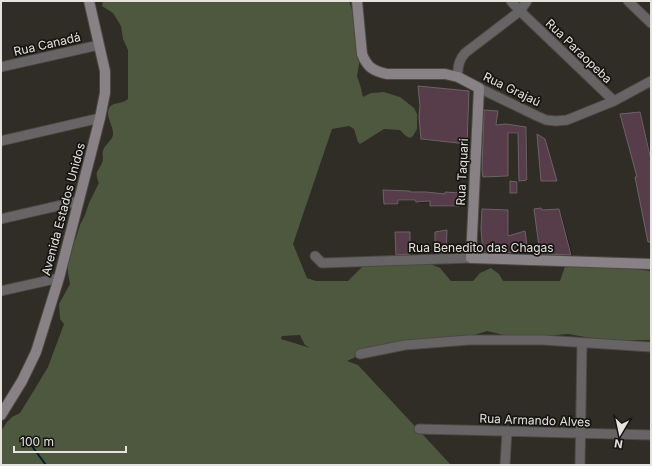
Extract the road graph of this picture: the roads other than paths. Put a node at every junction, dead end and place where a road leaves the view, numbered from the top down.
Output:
1 (89, 1) edge
2 (357, 1) edge
3 (511, 1) edge
4 (527, 1) edge
5 (628, 1) edge
6 (520, 11) junction
7 (651, 23) edge
8 (99, 45) junction
9 (1, 67) edge
10 (458, 77) junction
11 (651, 81) edge
12 (479, 88) junction
13 (614, 101) junction
14 (100, 118) junction
15 (1, 141) edge
16 (79, 201) junction
17 (1, 219) edge
18 (315, 256) dead end
19 (471, 258) junction
20 (651, 264) edge
21 (58, 278) junction
22 (1, 291) edge
23 (582, 343) junction
24 (651, 347) edge
25 (360, 354) dead end
26 (1, 415) edge
27 (419, 428) dead end
28 (507, 431) junction
29 (581, 433) junction
30 (651, 435) edge
31 (505, 465) edge
32 (580, 465) edge

1 - 8 street, Avenida Estados Unidos
2 - 10 street, Rua Grajaú
3 - 6 street, Rua Paraopeba
4 - 6 street
5 - 7 street
6 - 10 street
6 - 13 street, Rua Paraopeba
8 - 9 street, Rua Canadá
8 - 14 street, Avenida Estados Unidos
10 - 12 street, Rua Grajaú
11 - 13 street
12 - 13 street, Rua Grajaú
12 - 19 street, Rua Taquari
14 - 15 street
14 - 16 street, Avenida Estados Unidos
16 - 17 street
16 - 21 street, Avenida Estados Unidos
18 - 19 street, Rua Benedito das Chagas
19 - 20 street, Rua Benedito das Chagas
21 - 22 street
21 - 26 street, Avenida Estados Unidos
23 - 24 street
23 - 25 street
23 - 29 street
27 - 28 street, Rua Armando Alves
28 - 29 street, Rua Armando Alves
28 - 31 street
29 - 30 street, Rua Armando Alves
29 - 32 street

